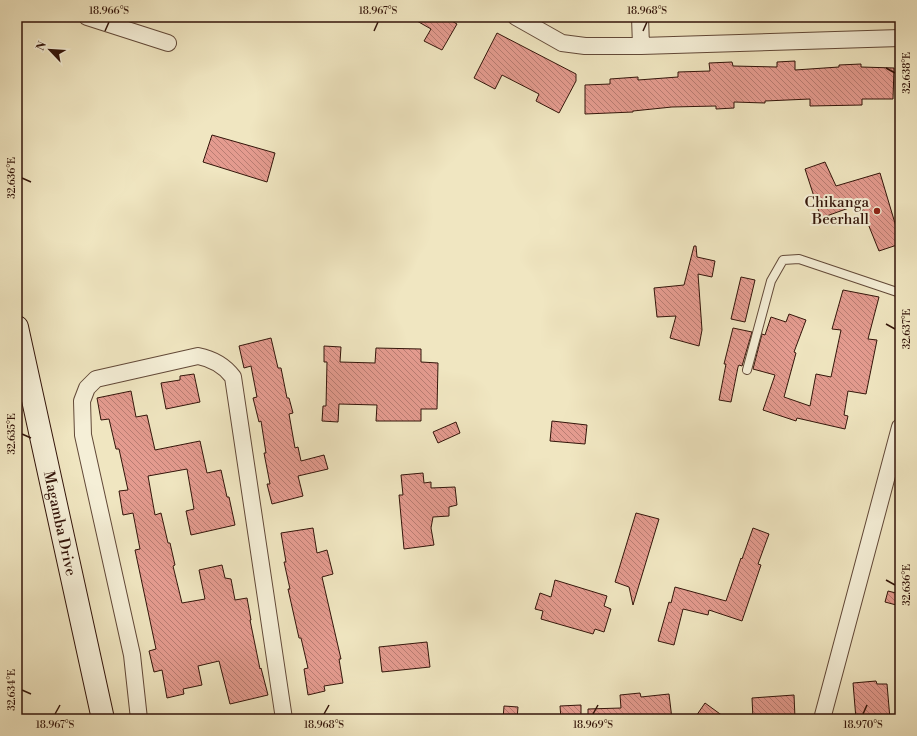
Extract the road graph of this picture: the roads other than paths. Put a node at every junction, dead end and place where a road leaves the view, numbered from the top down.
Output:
1 (87, 17) edge
2 (516, 17) edge
3 (640, 17) edge
4 (900, 38) edge
5 (168, 43) dead end
6 (641, 46) junction
7 (900, 293) edge
8 (17, 327) edge
9 (747, 370) dead end
10 (900, 427) edge
11 (897, 454) edge
12 (100, 719) edge
13 (139, 719) edge
14 (284, 719) edge
15 (822, 719) edge

1 - 5 street
2 - 6 street
3 - 6 street
4 - 6 street
7 - 9 lane
8 - 12 street, Magamba Drive
10 - 11 street
11 - 15 street
13 - 14 street

